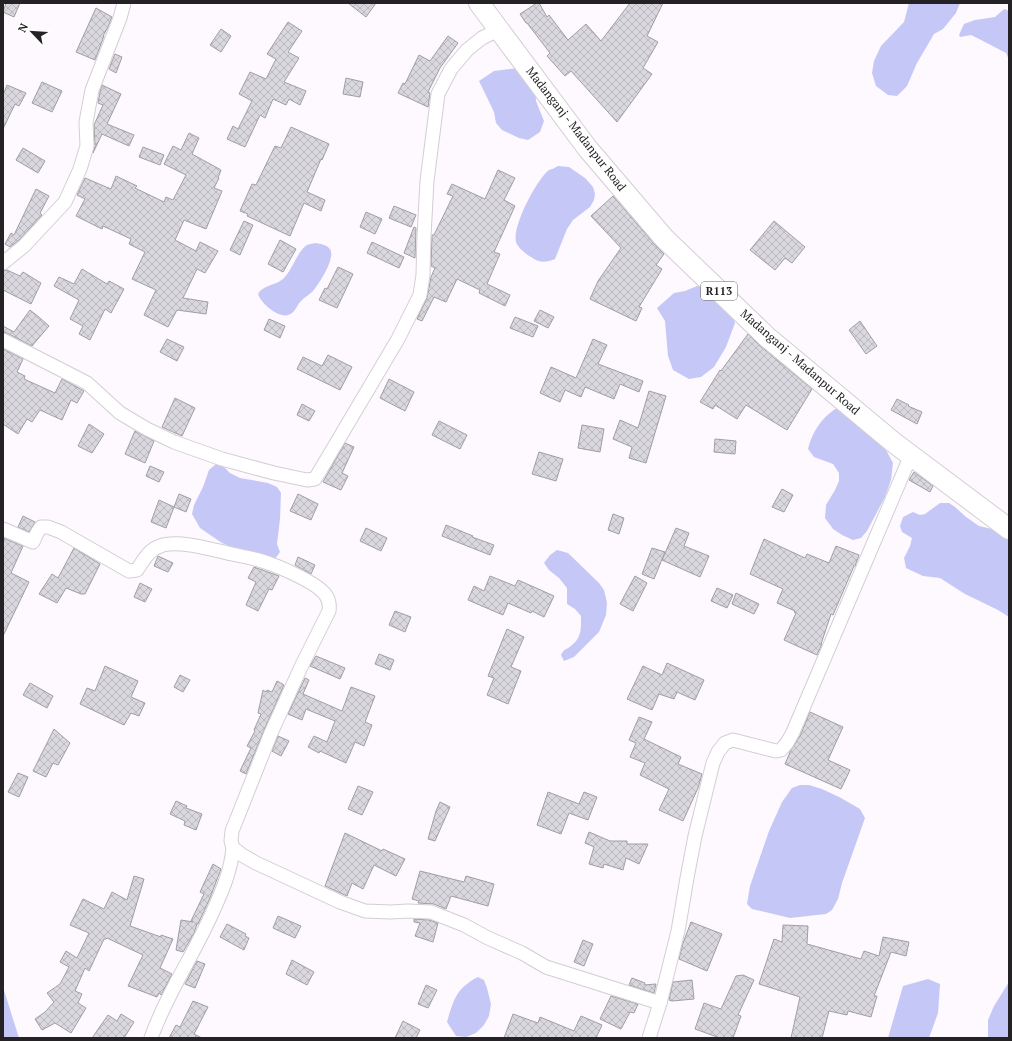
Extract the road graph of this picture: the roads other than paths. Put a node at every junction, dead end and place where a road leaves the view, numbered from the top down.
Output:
1 (124, 3) edge
2 (479, 3) edge
3 (500, 29) junction
4 (3, 263) edge
5 (3, 340) edge
6 (911, 455) junction
7 (3, 529) edge
8 (1009, 529) edge
9 (233, 848) junction
10 (660, 1003) junction
11 (151, 1038) edge
12 (649, 1038) edge

1 - 4 street
2 - 3 main road, Madanganj - Madanpur Road / R113
3 - 5 street
3 - 6 main road, Madanganj - Madanpur Road / R113
6 - 8 main road, Madanganj - Madanpur Road / R113
6 - 10 street
7 - 9 street
9 - 10 street
9 - 11 street
10 - 12 street

